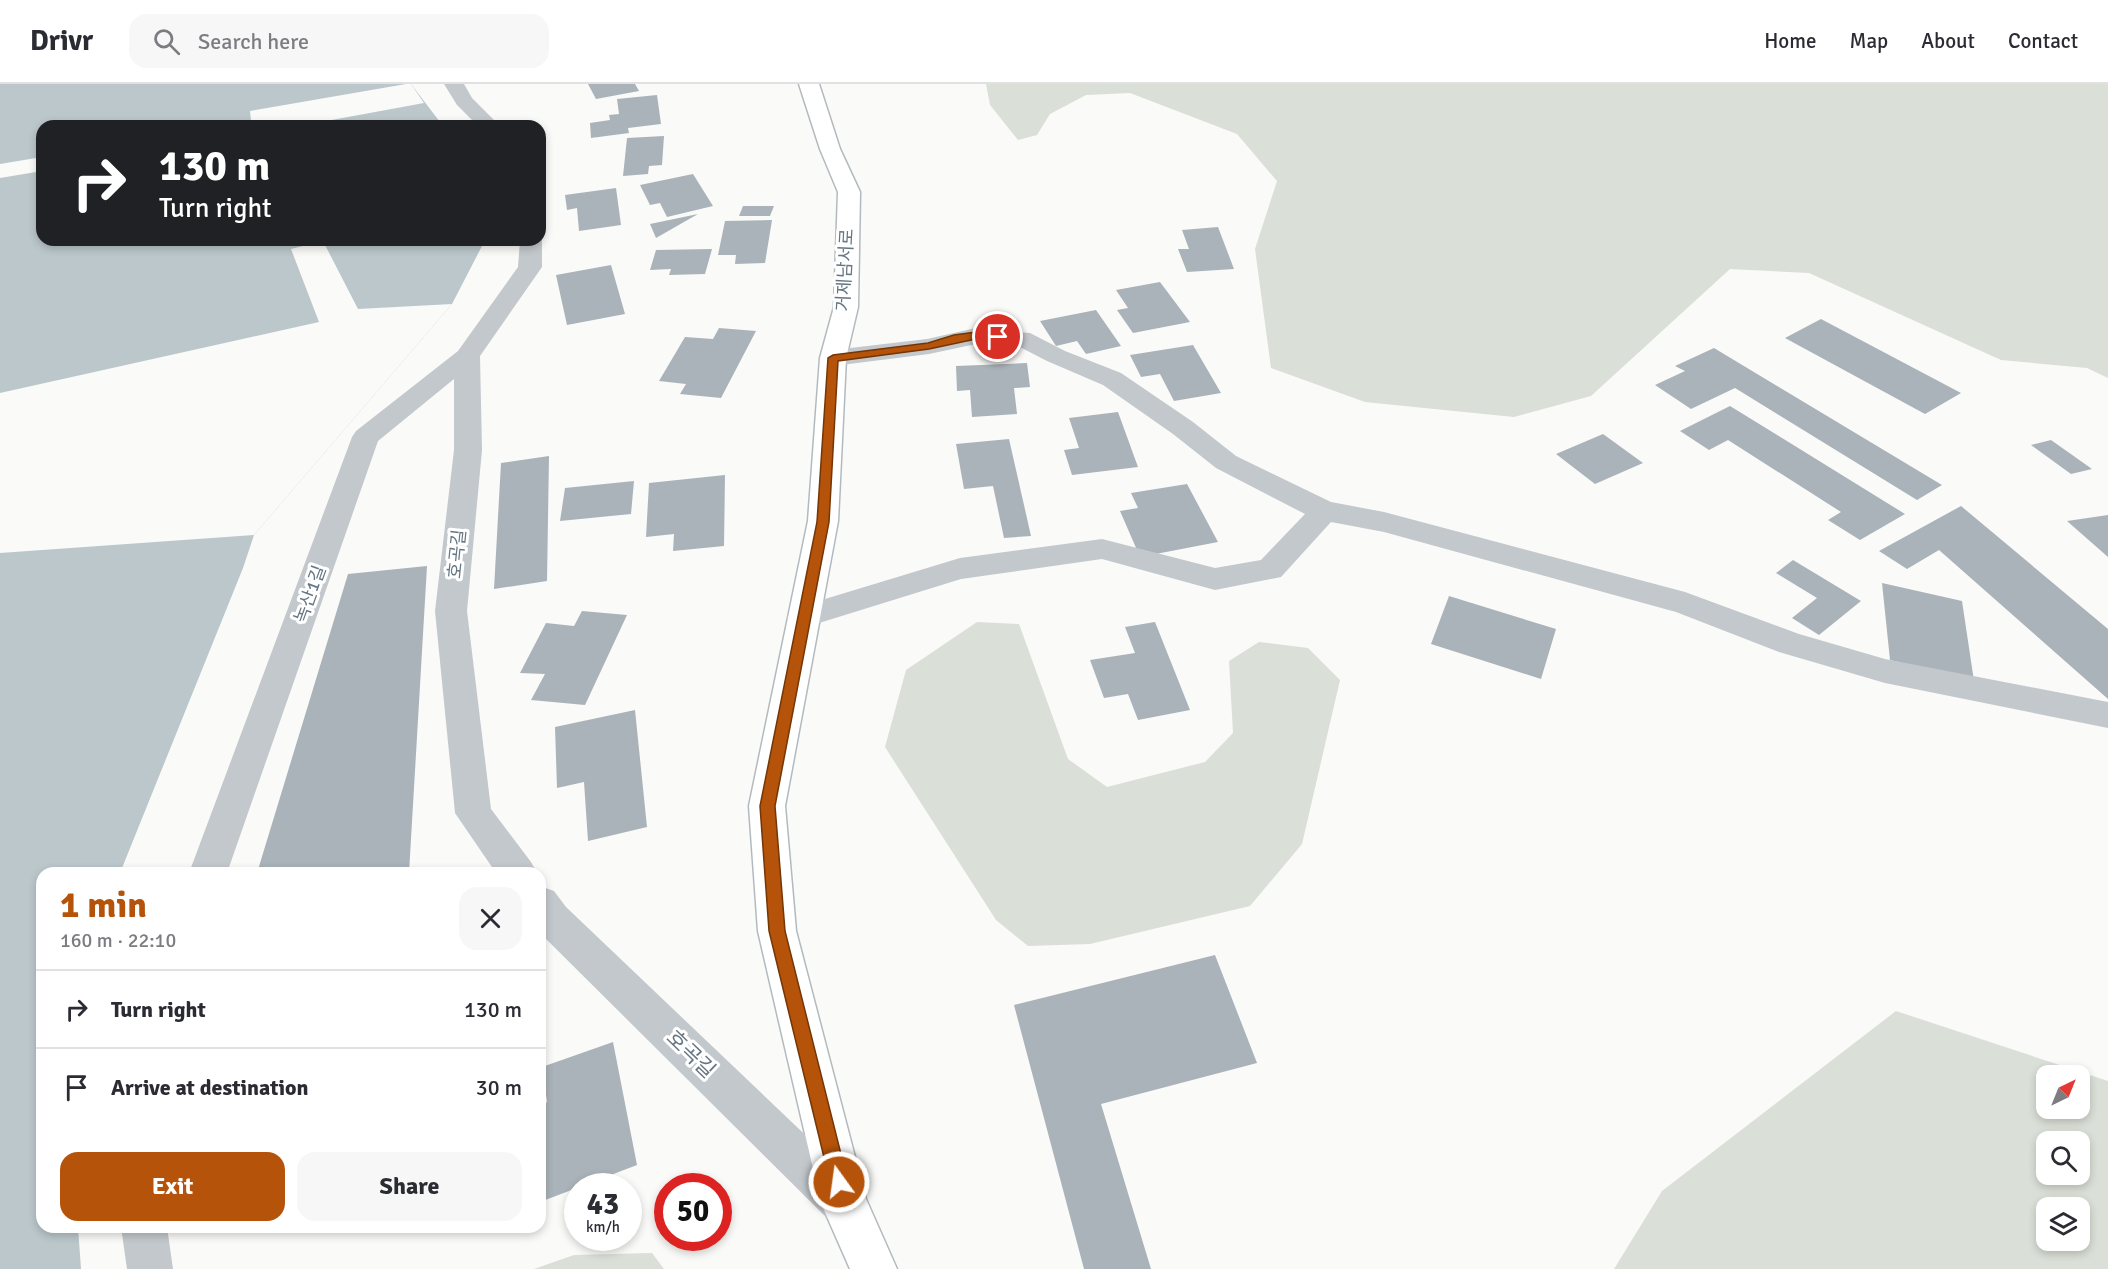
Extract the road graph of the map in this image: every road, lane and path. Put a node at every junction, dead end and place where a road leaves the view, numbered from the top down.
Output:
1 (809, 84) edge
2 (458, 85) edge
3 (484, 120) edge
4 (531, 246) edge
5 (467, 356) junction
6 (833, 358) junction
7 (1324, 511) junction
8 (803, 617) junction
9 (2108, 715) edge
10 (210, 867) edge
11 (514, 867) edge
12 (546, 911) edge
13 (844, 1203) junction
14 (145, 1233) edge
15 (150, 1269) edge
16 (874, 1269) edge

1 - 6 main road, 거제남서로
2 - 3 street
4 - 5 street
5 - 10 street, 녹산1길
5 - 11 street, 호곡길
6 - 7 street
6 - 8 main road, 거제남서로
7 - 8 street
7 - 9 street
8 - 13 main road, 거제남서로
12 - 13 street, 호곡길
13 - 16 main road, 거제남서로
14 - 15 street

